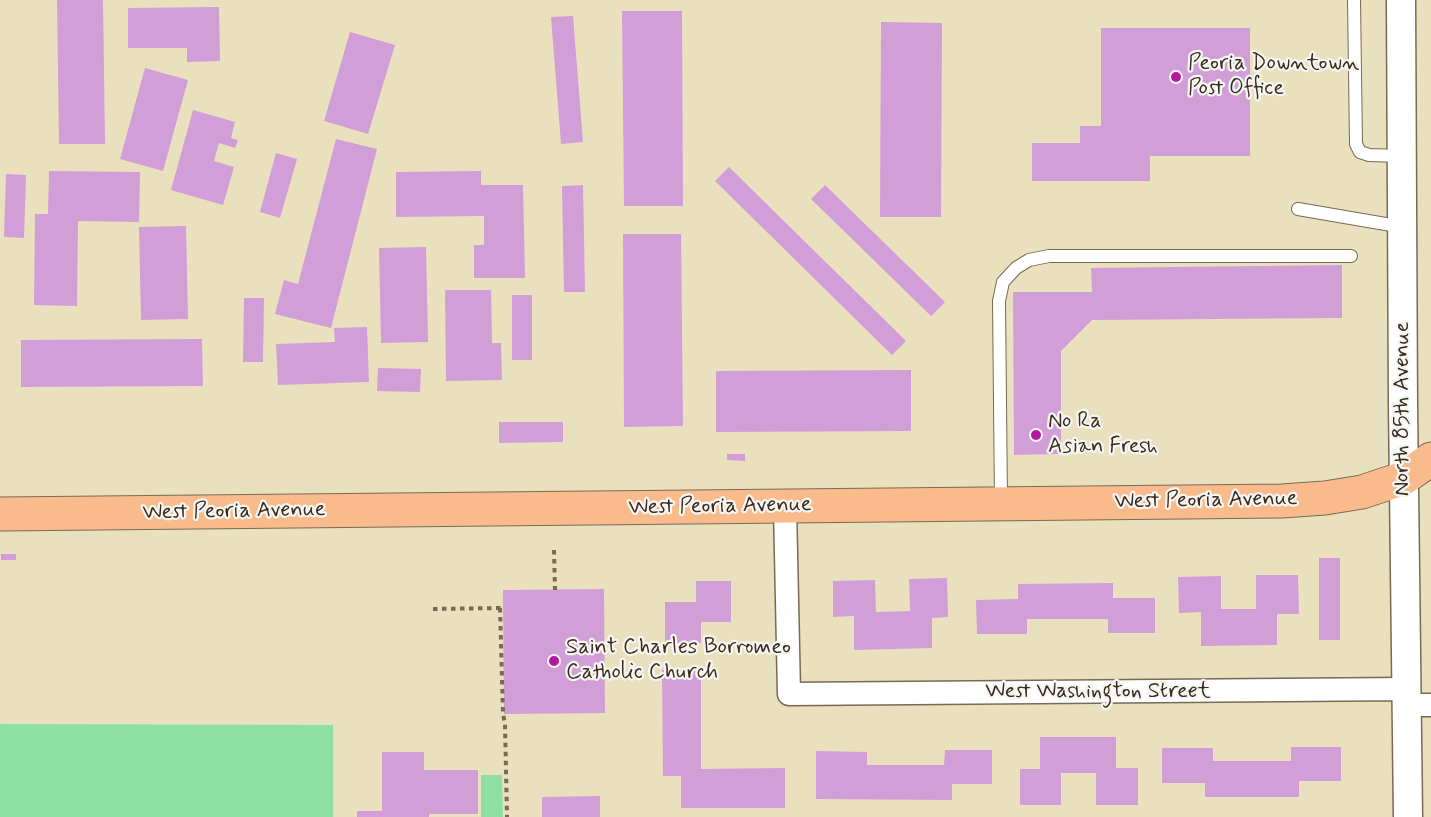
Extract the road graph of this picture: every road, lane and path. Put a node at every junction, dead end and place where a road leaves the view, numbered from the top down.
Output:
1 (1354, 0) edge
2 (1401, 0) edge
3 (1402, 156) junction
4 (1298, 209) dead end
5 (1403, 227) junction
6 (1350, 256) dead end
7 (1431, 459) edge
8 (1404, 478) junction
9 (1001, 504) junction
10 (785, 506) junction
11 (0, 514) edge
12 (554, 550) dead end
13 (555, 590) dead end
14 (433, 609) dead end
15 (1415, 699) edge
16 (507, 817) edge
17 (1408, 817) edge

1 - 3 lane
2 - 3 street, North 85th Avenue
3 - 5 street, North 85th Avenue
4 - 5 lane
5 - 8 street, North 85th Avenue
6 - 9 lane
7 - 8 main road, West Peoria Avenue
8 - 9 main road, West Peoria Avenue
8 - 15 street, North 85th Avenue
9 - 10 main road, West Peoria Avenue
10 - 11 main road, West Peoria Avenue
10 - 15 street, West Washington Street
12 - 13 path
14 - 16 path
15 - 17 street, North 85th Avenue

